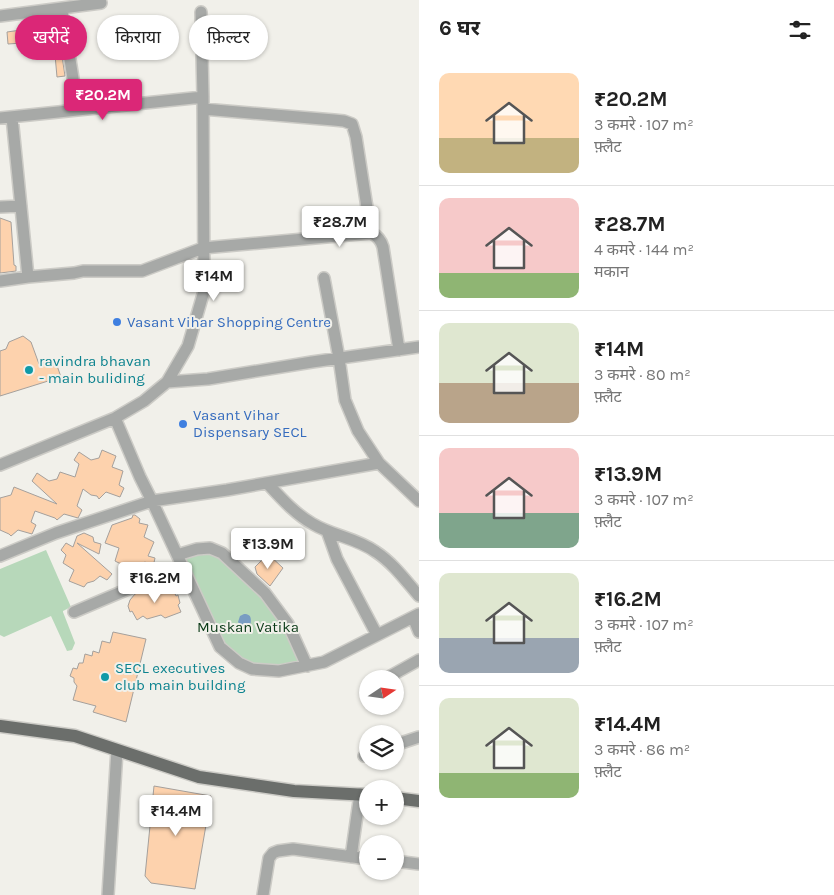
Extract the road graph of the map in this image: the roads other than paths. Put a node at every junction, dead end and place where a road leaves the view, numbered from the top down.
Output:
1 (100, 0) edge
2 (62, 9) junction
3 (201, 12) dead end
4 (0, 16) edge
5 (203, 97) junction
6 (78, 110) junction
7 (203, 110) junction
8 (12, 117) junction
9 (0, 118) edge
10 (21, 206) junction
11 (0, 207) edge
12 (371, 233) junction
13 (203, 248) junction
14 (28, 277) junction
15 (324, 278) dead end
16 (0, 280) edge
17 (419, 347) edge
18 (398, 350) junction
19 (339, 358) junction
20 (167, 382) junction
21 (115, 418) junction
22 (379, 463) junction
23 (0, 465) edge
24 (267, 483) junction
25 (152, 501) junction
26 (419, 501) edge
27 (327, 531) junction
28 (177, 555) junction
29 (0, 556) edge
30 (183, 568) junction
31 (419, 596) edge
32 (74, 612) dead end
33 (416, 616) edge
34 (419, 632) edge
35 (378, 635) junction
36 (419, 660) edge
37 (307, 666) junction
38 (401, 670) edge
39 (0, 726) edge
40 (419, 737) edge
41 (404, 742) edge
42 (117, 750) junction
43 (359, 795) edge
44 (404, 799) edge
45 (419, 801) edge
46 (359, 819) edge
47 (351, 857) junction
48 (359, 858) edge
49 (404, 863) edge
50 (419, 864) edge
51 (108, 895) edge
52 (263, 895) edge

1 - 2 street
2 - 4 street
2 - 6 street
3 - 5 street
5 - 6 street
5 - 7 street
6 - 8 street
7 - 12 street
7 - 13 street
8 - 9 street
8 - 10 street
10 - 11 street
10 - 14 street
12 - 13 street
12 - 18 street
13 - 14 street
13 - 20 street
14 - 16 street
15 - 19 street
17 - 18 street
18 - 19 street
19 - 20 street
19 - 22 street
20 - 21 street
21 - 23 street
21 - 25 street
22 - 24 street
22 - 26 street
24 - 25 street
24 - 27 street
25 - 28 street
25 - 29 street
27 - 31 street
27 - 35 street
28 - 30 street
28 - 37 street
30 - 32 street
30 - 37 street
33 - 34 street
33 - 35 street
35 - 37 street
36 - 38 street
39 - 42 main road
40 - 41 street
42 - 43 main road
42 - 51 street
44 - 45 main road
46 - 47 street
47 - 48 street
47 - 52 street
49 - 50 street

